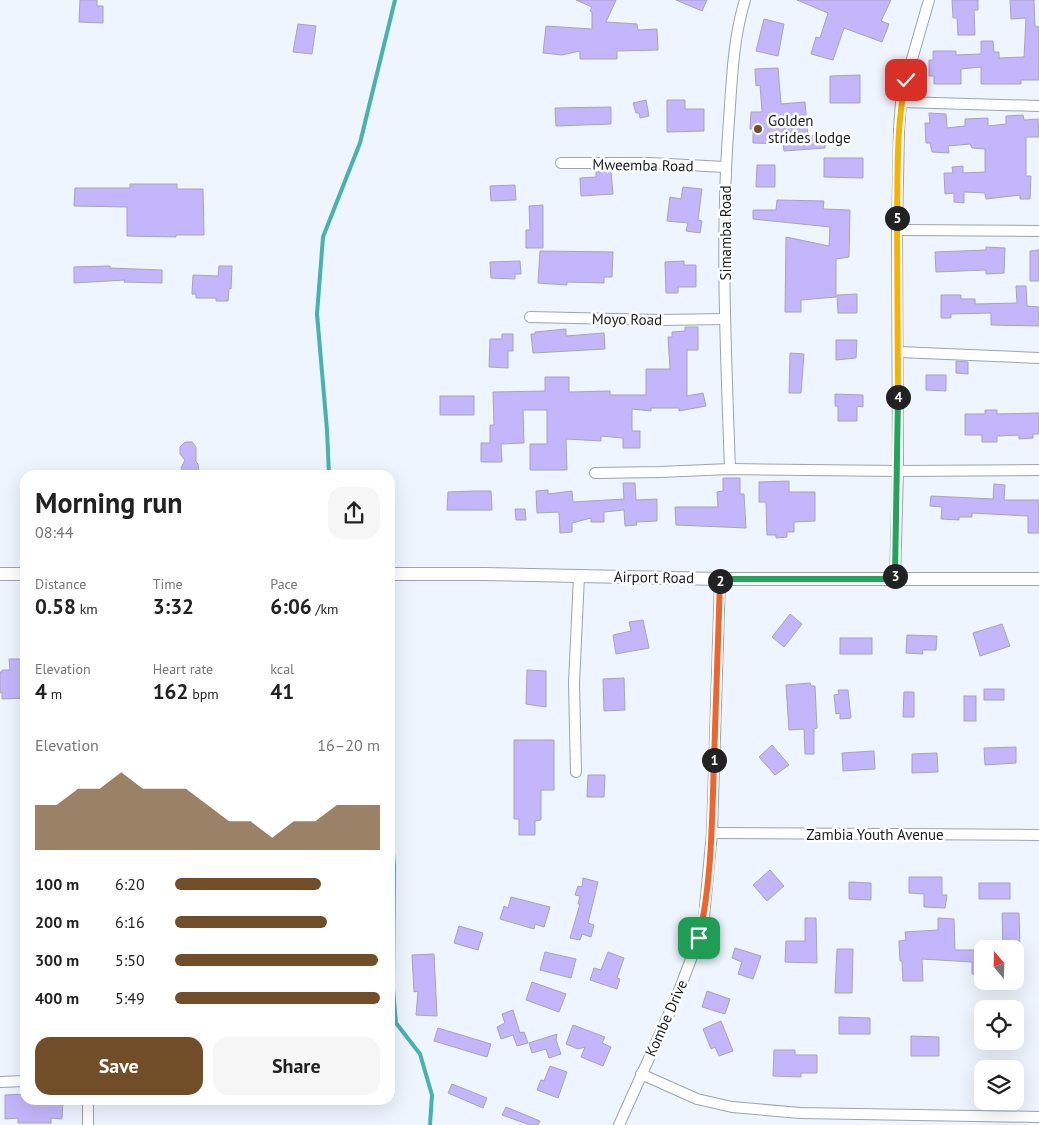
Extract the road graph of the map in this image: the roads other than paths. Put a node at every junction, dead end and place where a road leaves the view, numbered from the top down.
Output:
1 (745, 0) edge
2 (929, 0) edge
3 (901, 102) junction
4 (1039, 106) edge
5 (561, 163) dead end
6 (725, 168) junction
7 (897, 230) junction
8 (1039, 231) edge
9 (530, 317) dead end
10 (725, 319) junction
11 (899, 352) junction
12 (1039, 358) edge
13 (730, 469) junction
14 (1039, 470) edge
15 (898, 471) junction
16 (595, 473) dead end
17 (0, 574) edge
18 (20, 574) edge
19 (395, 574) edge
20 (578, 576) junction
21 (720, 579) junction
22 (895, 579) junction
23 (1039, 579) edge
24 (576, 772) dead end
25 (712, 833) junction
26 (1039, 835) edge
27 (641, 1074) junction
28 (20, 1081) edge
29 (0, 1082) edge
30 (88, 1105) edge
31 (1039, 1116) edge
32 (88, 1125) edge
33 (619, 1125) edge

1 - 6 street, Simamba Road
2 - 3 street
3 - 4 street
3 - 7 street
5 - 6 street, Mweemba Road
6 - 10 street, Simamba Road
7 - 8 street
7 - 11 street
9 - 10 street, Moyo Road
10 - 13 street, Simamba Road
11 - 12 street
11 - 15 street
13 - 15 street
13 - 16 street
14 - 15 street
15 - 22 street
17 - 18 street
19 - 20 street, Airport Road
20 - 21 street, Airport Road
20 - 24 street
21 - 22 street, Airport Road
21 - 25 street, Kombe Drive
22 - 23 street, Airport Road
25 - 26 street, Zambia Youth Avenue
25 - 27 street, Kombe Drive
27 - 31 street
27 - 33 street, Kombe Drive
28 - 29 street
30 - 32 street

